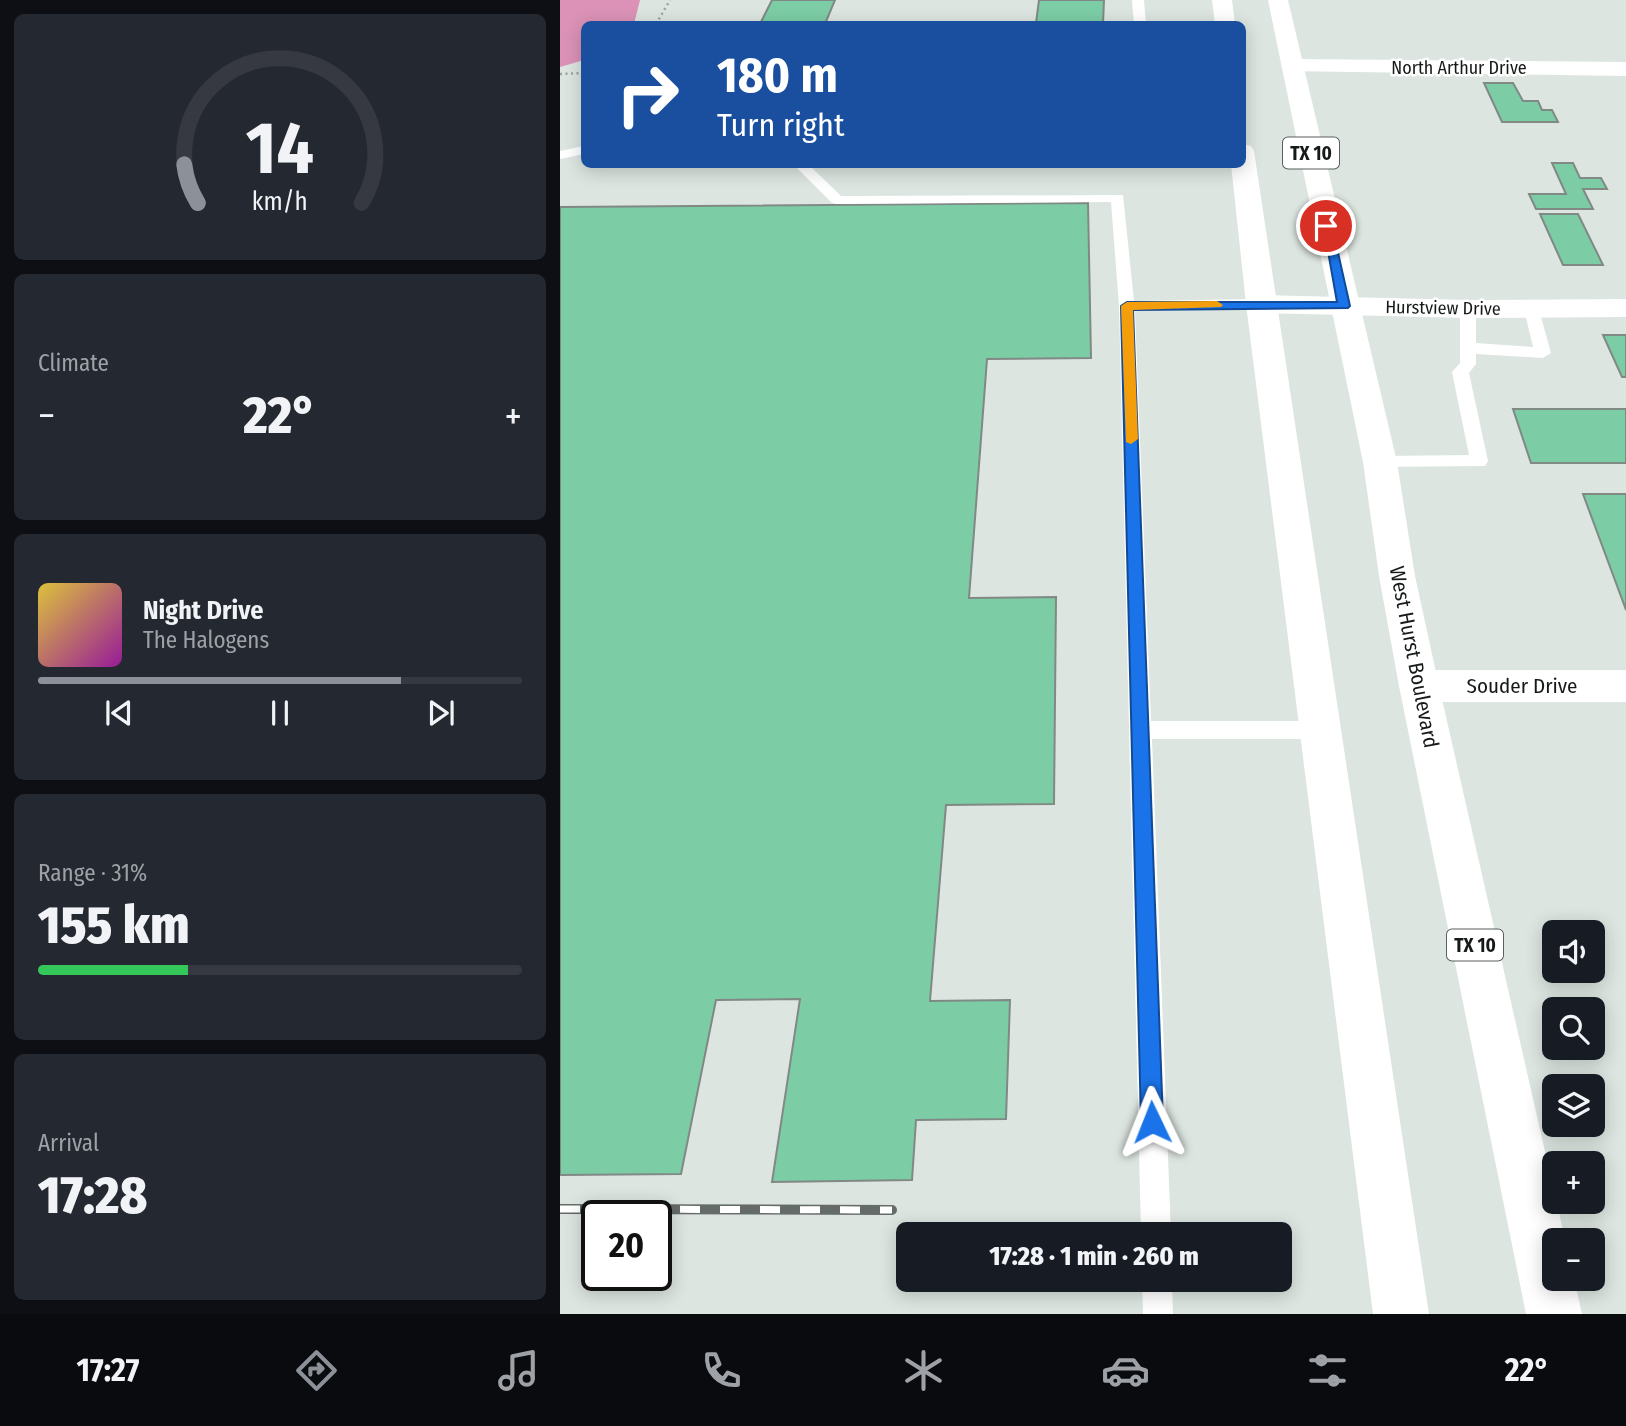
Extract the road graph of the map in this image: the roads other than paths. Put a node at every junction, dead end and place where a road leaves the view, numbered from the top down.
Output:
1 (1138, 0) edge
2 (1222, 0) edge
3 (1278, 0) edge
4 (1139, 21) edge
5 (1225, 21) edge
6 (1292, 66) junction
7 (1626, 69) edge
8 (581, 151) edge
9 (560, 155) edge
10 (804, 168) edge
11 (1244, 168) edge
12 (1261, 304) junction
13 (1127, 306) junction
14 (1344, 306) junction
15 (1626, 308) edge
16 (1468, 309) junction
17 (1532, 309) junction
18 (1468, 348) junction
19 (1380, 462) junction
20 (1419, 686) junction
21 (1626, 686) edge
22 (1140, 730) junction
23 (1322, 730) junction
24 (1156, 1222) edge
25 (1157, 1292) edge
26 (1158, 1314) edge
27 (1401, 1314) edge
28 (1554, 1314) edge

1 - 4 lane
2 - 5 main road
3 - 6 main road, West Hurst Boulevard / TX 10
6 - 7 main road, North Arthur Drive
6 - 14 main road, West Hurst Boulevard / TX 10
8 - 9 lane
10 - 13 lane
11 - 12 main road
12 - 13 lane
12 - 14 main road, Hurstview Drive
12 - 23 main road
13 - 22 lane
14 - 16 main road, Hurstview Drive
14 - 19 main road, West Hurst Boulevard / TX 10
15 - 17 main road, Hurstview Drive
16 - 17 main road, Hurstview Drive
16 - 18 lane
17 - 18 lane
18 - 19 lane
19 - 20 main road, West Hurst Boulevard / TX 10
20 - 21 main road, Souder Drive
20 - 28 main road, West Hurst Boulevard / TX 10
22 - 23 lane
22 - 24 lane
23 - 27 main road
25 - 26 lane

